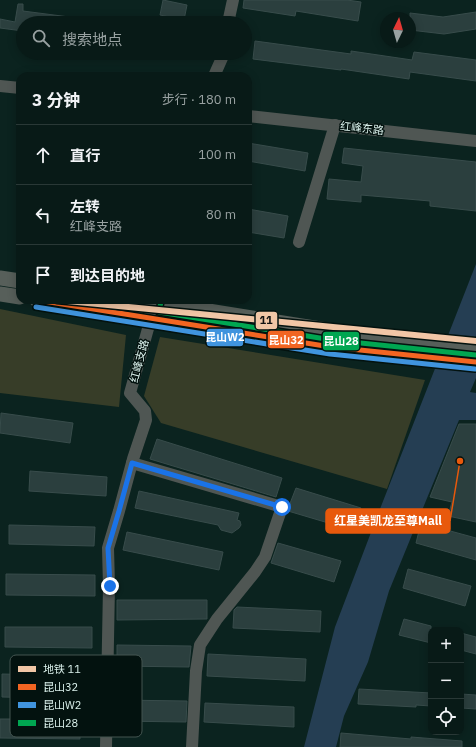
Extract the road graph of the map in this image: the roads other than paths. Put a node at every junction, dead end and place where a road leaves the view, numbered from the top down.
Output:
1 (233, 0) edge
2 (230, 16) edge
3 (221, 60) edge
4 (216, 72) edge
5 (0, 86) edge
6 (16, 88) edge
7 (252, 116) edge
8 (335, 125) junction
9 (476, 141) edge
10 (298, 242) dead end
11 (0, 278) edge
12 (16, 280) edge
13 (0, 294) edge
14 (16, 296) edge
15 (62, 304) edge
16 (149, 304) edge
17 (167, 304) edge
18 (151, 318) junction
19 (476, 346) edge
20 (476, 362) edge
21 (132, 463) junction
22 (108, 655) edge
23 (106, 737) edge
24 (106, 747) edge
25 (192, 747) edge

1 - 2 street
3 - 4 street
5 - 6 street
7 - 8 street, 红峰东路
8 - 9 street, 红峰东路
8 - 10 street
11 - 12 main road
13 - 14 main road
15 - 18 main road
16 - 18 street, 红峰支路
17 - 19 main road
18 - 20 main road
18 - 21 street, 红峰支路
21 - 22 street, 红峰支路
21 - 25 street
23 - 24 street, 红峰支路

